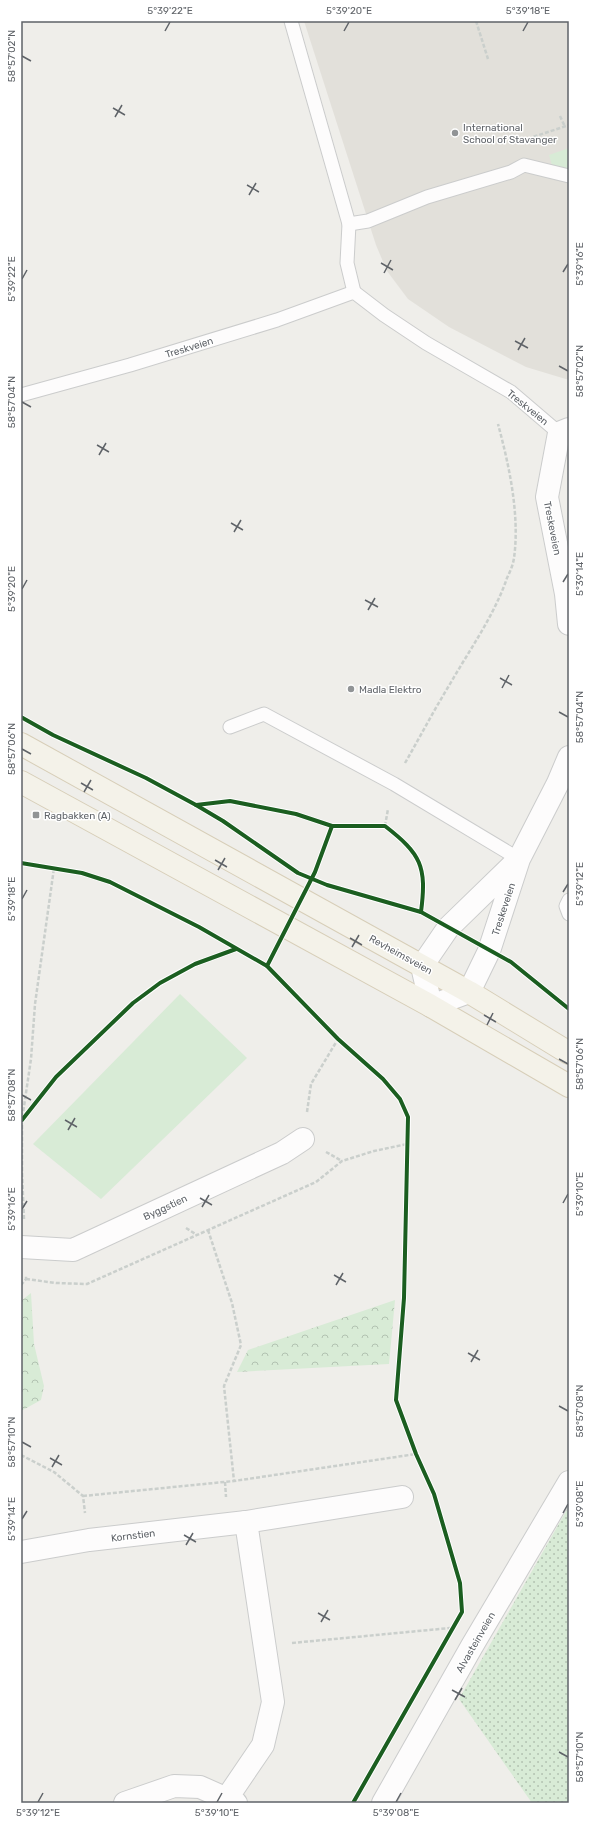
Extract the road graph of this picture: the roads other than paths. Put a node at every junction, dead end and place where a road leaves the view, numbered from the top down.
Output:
1 (291, 21) edge
2 (569, 176) edge
3 (349, 224) junction
4 (354, 292) junction
5 (21, 395) edge
6 (564, 431) edge
7 (569, 624) edge
8 (230, 727) dead end
9 (21, 744) edge
10 (569, 757) edge
11 (21, 782) edge
12 (564, 785) edge
13 (519, 859) junction
14 (569, 900) edge
15 (569, 914) edge
16 (422, 966) junction
17 (469, 992) junction
18 (431, 1006) junction
19 (569, 1053) edge
20 (569, 1086) edge
21 (303, 1139) road end
22 (23, 1247) edge
23 (569, 1482) edge
24 (402, 1497) dead end
25 (246, 1522) junction
26 (21, 1552) edge
27 (232, 1801) edge
28 (124, 1803) edge
29 (383, 1803) edge

1 - 3 lane
2 - 3 lane
3 - 4 lane
4 - 5 lane, Treskveien
4 - 6 lane, Treskveien
6 - 7 street, Treskeveien
8 - 13 lane
9 - 16 main road, Revheimsveien
10 - 12 street, Treskeveien
11 - 18 main road
12 - 13 street, Treskeveien
13 - 16 street, Treskeveien
13 - 17 street, Treskeveien
14 - 15 lane
16 - 17 main road, Revheimsveien
16 - 18 street
17 - 18 street
17 - 19 main road, Revheimsveien
18 - 20 main road
21 - 22 street, Byggstien
23 - 29 street, Alvasteinveien
24 - 25 street, Kornstien
25 - 26 street, Kornstien
25 - 27 street
27 - 28 street

